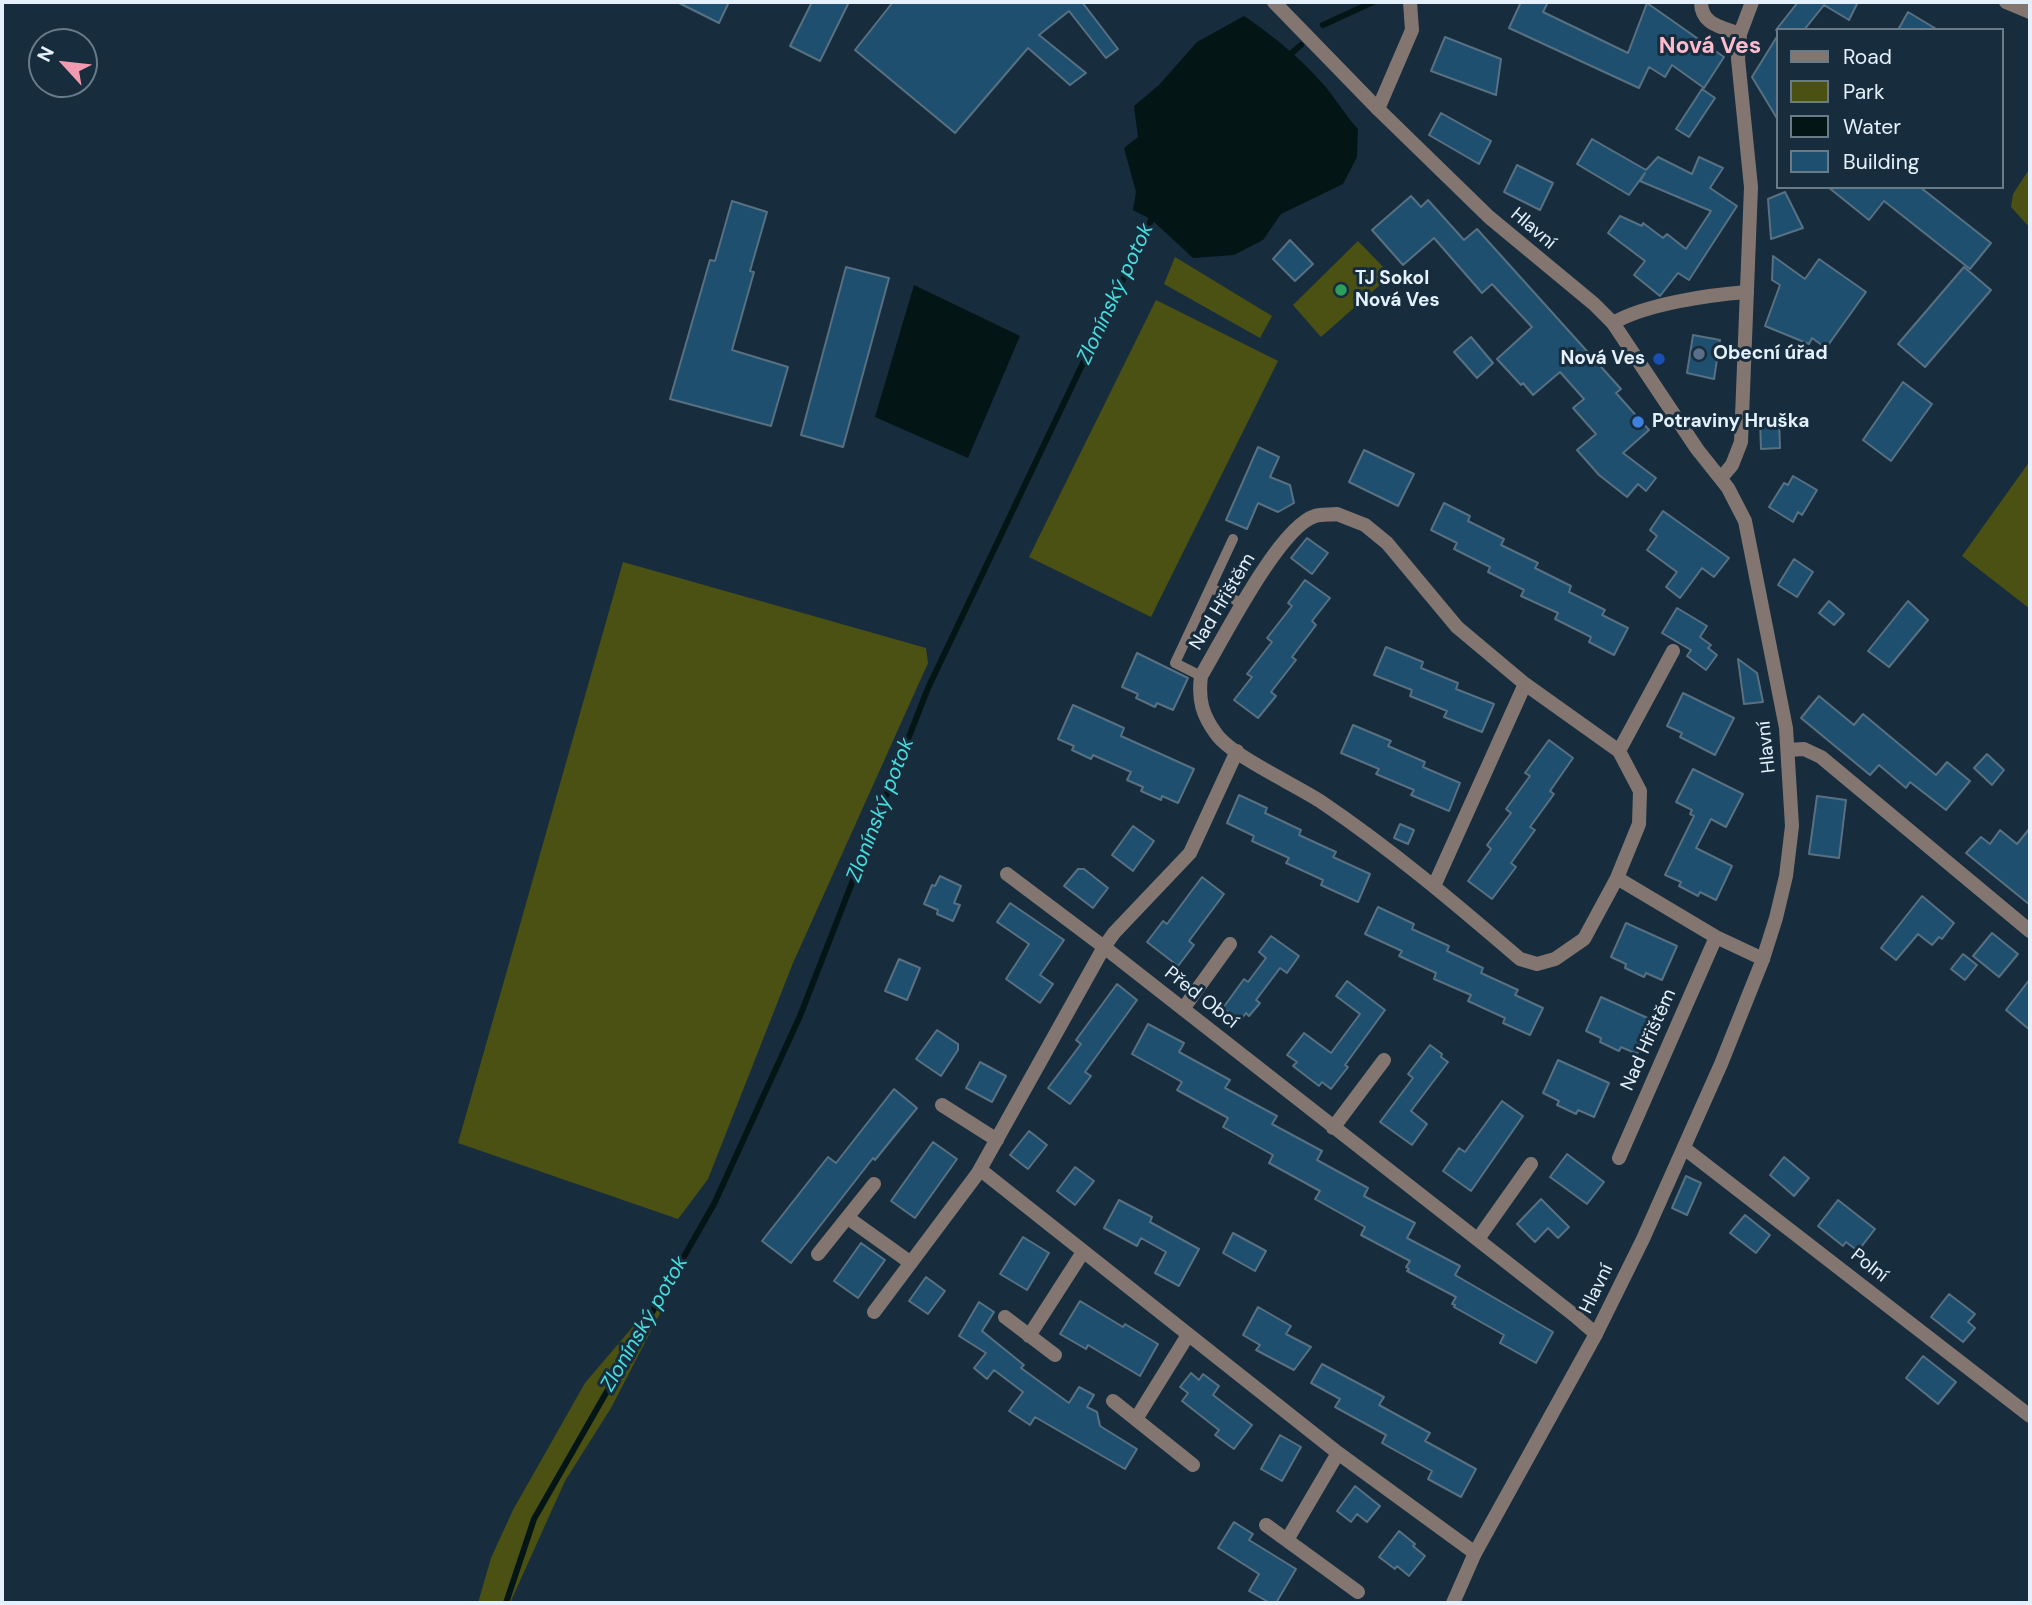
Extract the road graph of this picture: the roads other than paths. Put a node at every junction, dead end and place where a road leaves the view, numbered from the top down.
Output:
1 (1274, 2) edge
2 (1410, 2) edge
3 (1702, 2) edge
4 (1752, 2) edge
5 (2006, 2) edge
6 (2030, 12) edge
7 (1740, 34) junction
8 (1378, 109) junction
9 (1747, 292) junction
10 (1613, 323) junction
11 (1721, 478) junction
12 (1233, 540) dead end
13 (1211, 588) junction
14 (1243, 604) junction
15 (1673, 651) dead end
16 (1201, 676) junction
17 (1525, 684) junction
18 (1788, 750) junction
19 (1237, 751) junction
20 (1619, 751) junction
21 (1007, 874) dead end
22 (1617, 878) junction
23 (1434, 886) junction
24 (2030, 931) edge
25 (1716, 937) junction
26 (1230, 944) dead end
27 (1104, 947) junction
28 (1763, 959) junction
29 (1183, 1009) junction
30 (1384, 1060) dead end
31 (942, 1105) dead end
32 (1333, 1128) junction
33 (997, 1140) junction
34 (1684, 1148) junction
35 (1619, 1158) dead end
36 (1531, 1164) dead end
37 (978, 1173) junction
38 (874, 1184) dead end
39 (848, 1218) junction
40 (1478, 1239) junction
41 (1083, 1252) junction
42 (818, 1254) dead end
43 (911, 1263) junction
44 (874, 1312) dead end
45 (1005, 1317) dead end
46 (1596, 1334) junction
47 (1188, 1335) junction
48 (1029, 1336) junction
49 (1055, 1355) dead end
50 (1113, 1401) dead end
51 (2030, 1416) edge
52 (1136, 1419) junction
53 (1338, 1453) junction
54 (1193, 1465) dead end
55 (1266, 1525) dead end
56 (1287, 1540) junction
57 (1475, 1553) junction
58 (1358, 1592) dead end
59 (1452, 1603) edge

1 - 8 street, Hlavní
2 - 8 street
3 - 7 street
4 - 7 street
5 - 6 street
7 - 9 street
8 - 10 street, Hlavní
9 - 10 street
9 - 11 street
10 - 11 street, Hlavní
11 - 18 street, Hlavní
12 - 13 lane
13 - 14 lane
13 - 16 lane
14 - 16 street, Nad Hřištěm
14 - 17 street, Nad Hřištěm
15 - 20 street
16 - 19 street, Nad Hřištěm
17 - 20 street, Nad Hřištěm
17 - 23 street
18 - 24 street
18 - 28 street, Hlavní
19 - 23 street, Nad Hřištěm
19 - 27 street
20 - 22 street, Nad Hřištěm
21 - 27 street, Před Obcí
22 - 23 street, Nad Hřištěm
22 - 25 street
25 - 28 street
25 - 35 street, Nad Hřištěm
26 - 29 street
27 - 29 street, Před Obcí
27 - 33 street
28 - 34 street, Hlavní
29 - 32 street, Před Obcí
30 - 32 street
31 - 33 street
32 - 40 street, Před Obcí
33 - 37 street
34 - 46 street, Hlavní
34 - 51 street, Polní
36 - 40 street
37 - 41 street
37 - 43 street
38 - 39 street
39 - 42 street
39 - 43 street
40 - 46 street, Před Obcí
41 - 47 street
41 - 48 street
43 - 44 street
45 - 48 street
46 - 57 street, Hlavní
47 - 52 street
47 - 53 street
48 - 49 street
50 - 52 street
52 - 54 street
53 - 56 street
53 - 57 street
55 - 56 street
56 - 58 street
57 - 59 street, Hlavní

